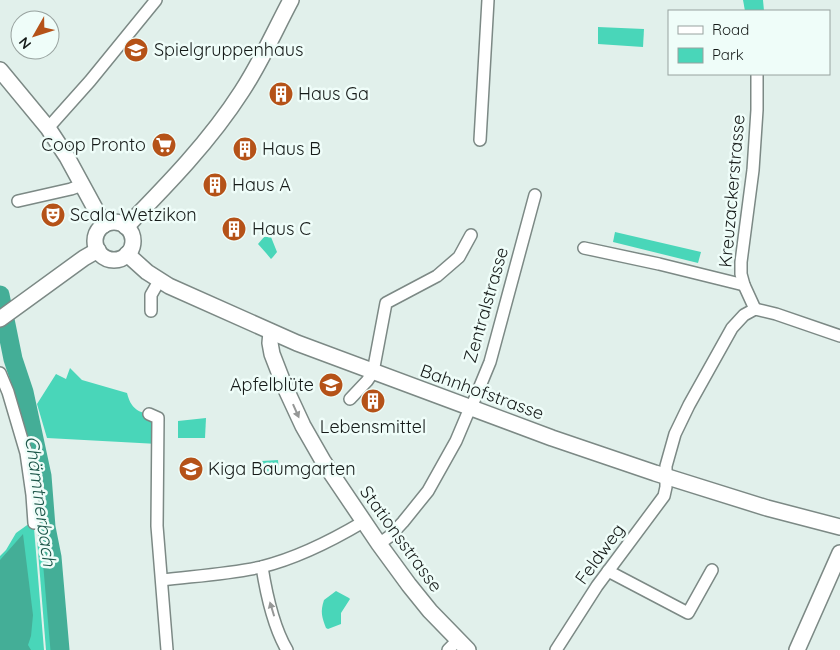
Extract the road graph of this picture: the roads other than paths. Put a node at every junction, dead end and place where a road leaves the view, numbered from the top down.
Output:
1 (156, 0) edge
2 (291, 0) edge
3 (488, 0) edge
4 (0, 70) edge
5 (757, 75) edge
6 (48, 128) junction
7 (480, 140) dead end
8 (82, 185) junction
9 (536, 195) dead end
10 (18, 201) dead end
11 (104, 225) junction
12 (126, 227) junction
13 (471, 235) dead end
14 (584, 248) dead end
15 (98, 250) junction
16 (127, 254) junction
17 (159, 280) junction
18 (744, 285) junction
19 (755, 309) junction
20 (151, 311) dead end
21 (0, 319) edge
22 (271, 332) junction
23 (840, 336) edge
24 (373, 372) junction
25 (0, 373) edge
26 (350, 399) dead end
27 (471, 408) junction
28 (149, 414) dead end
29 (666, 477) junction
30 (363, 522) junction
31 (34, 523) dead end
32 (840, 527) edge
33 (379, 544) junction
34 (840, 553) edge
35 (262, 566) junction
36 (712, 570) dead end
37 (608, 571) junction
38 (162, 580) junction
39 (458, 647) edge
40 (167, 650) edge
41 (287, 650) edge
42 (556, 650) edge
43 (797, 650) edge

1 - 6 street
2 - 12 main road
3 - 7 street
4 - 6 main road
5 - 18 street, Kreuzackerstrasse
6 - 8 main road
8 - 10 street
8 - 11 main road
9 - 27 street, Zentralstrasse
11 - 12 main road
11 - 15 main road
12 - 16 main road
13 - 24 street
14 - 18 street
15 - 16 main road
15 - 21 main road
16 - 17 main road, Bahnhofstrasse
17 - 20 street
17 - 22 main road, Bahnhofstrasse
18 - 19 street, Kreuzackerstrasse
19 - 23 street
19 - 29 street
22 - 24 main road, Bahnhofstrasse
22 -> 30 main road, Stationsstrasse
24 - 26 street
24 - 27 main road, Bahnhofstrasse
25 - 31 street
27 - 29 main road, Bahnhofstrasse
27 - 33 street, Zentralstrasse
28 - 38 street
29 - 32 main road, Bahnhofstrasse
29 - 37 street, Feldweg
30 - 33 main road, Stationsstrasse
30 - 35 street
33 - 39 main road, Stationsstrasse
34 - 43 main road
35 - 38 street
41 -> 35 street
36 - 37 street
37 - 42 street, Feldweg
38 - 40 street

